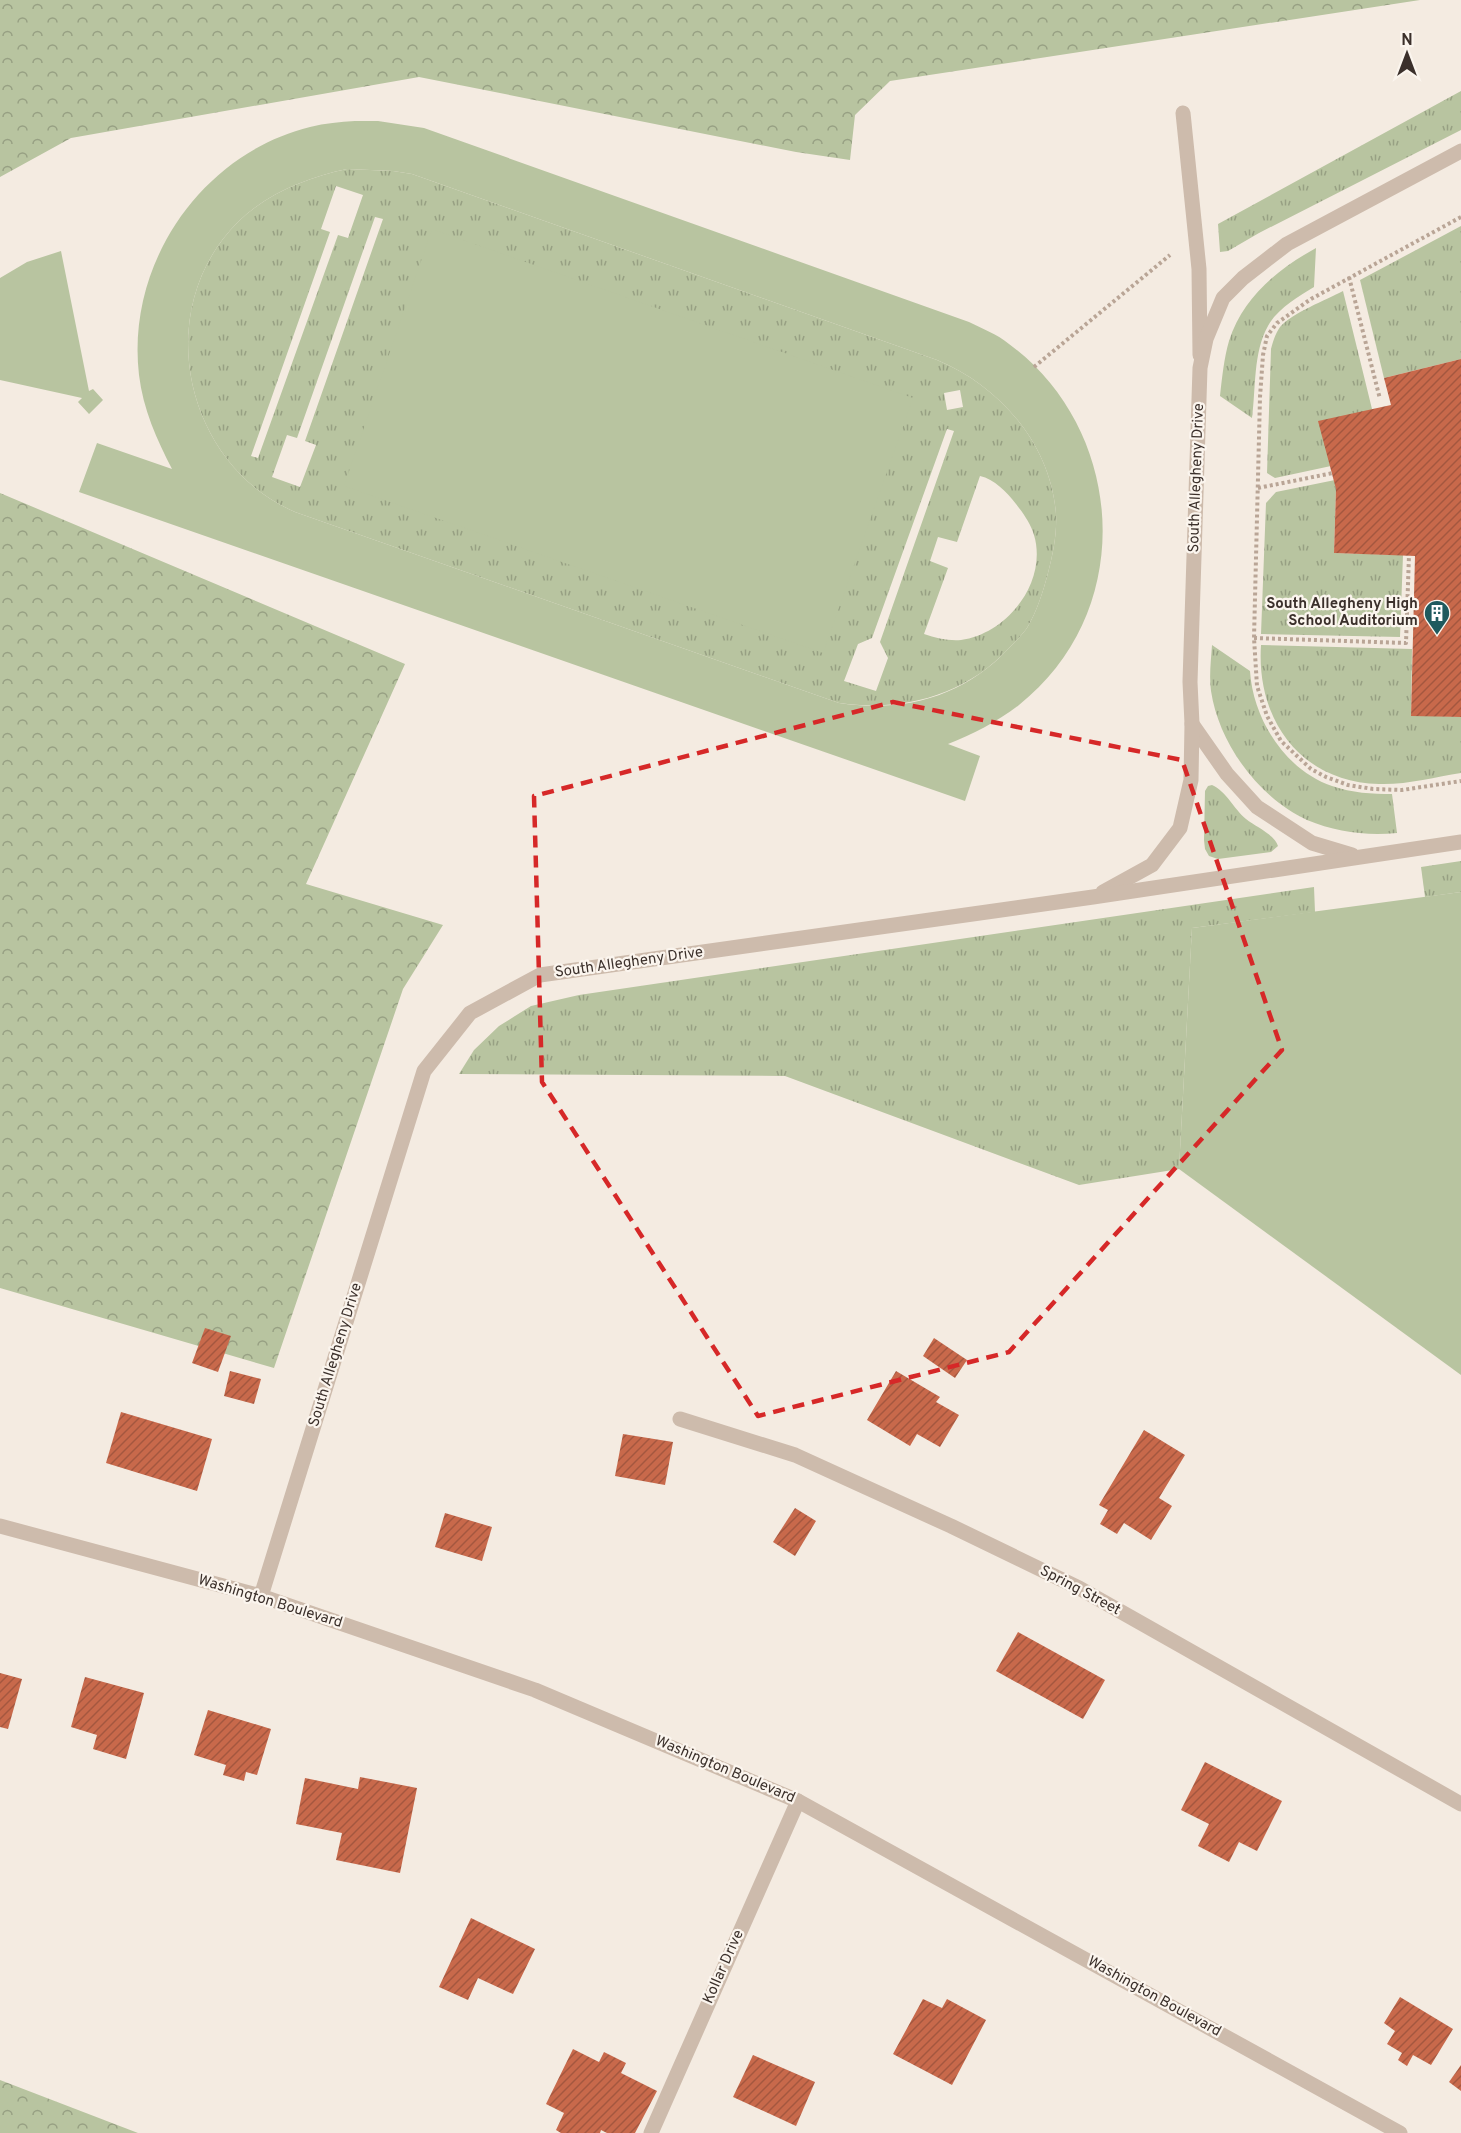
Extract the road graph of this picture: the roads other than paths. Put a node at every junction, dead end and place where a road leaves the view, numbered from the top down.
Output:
1 (1183, 113) dead end
2 (1461, 151) edge
3 (1200, 368) junction
4 (1192, 724) junction
5 (1461, 842) edge
6 (1358, 856) junction
7 (1093, 897) junction
8 (681, 1419) dead end
9 (0, 1526) edge
10 (261, 1596) junction
11 (798, 1801) junction
12 (1461, 1804) edge
13 (651, 2133) edge
14 (1400, 2133) edge

1 - 3 street
2 - 3 street, South Allegheny Drive
3 - 4 street, South Allegheny Drive
4 - 6 street
4 - 7 street, South Allegheny Drive
5 - 6 street, South Allegheny Drive
6 - 7 street, South Allegheny Drive
7 - 10 street, South Allegheny Drive
8 - 12 street, Spring Street
9 - 10 street, Washington Boulevard
10 - 11 street, Washington Boulevard
11 - 13 street, Kollar Drive
11 - 14 street, Washington Boulevard

